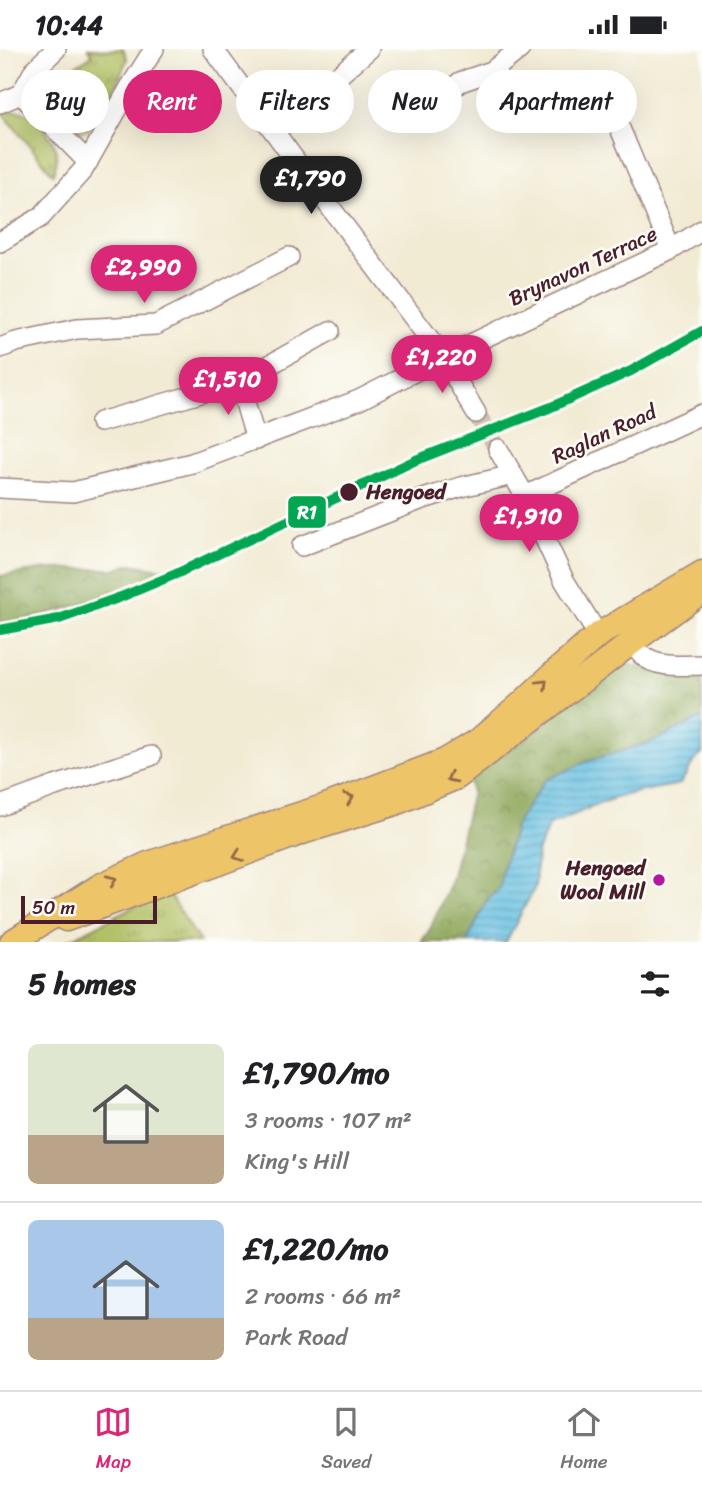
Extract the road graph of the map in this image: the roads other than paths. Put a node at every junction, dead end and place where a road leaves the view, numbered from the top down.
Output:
1 (56, 49) edge
2 (213, 49) edge
3 (369, 49) edge
4 (520, 49) edge
5 (150, 50) edge
6 (34, 70) edge
7 (345, 70) edge
8 (236, 80) edge
9 (462, 81) edge
10 (21, 94) edge
11 (0, 103) edge
12 (59, 133) edge
13 (275, 133) edge
14 (622, 133) edge
15 (88, 162) junction
16 (702, 230) edge
17 (0, 242) edge
18 (671, 250) junction
19 (289, 257) dead end
20 (330, 331) dead end
21 (0, 348) edge
22 (443, 357) junction
23 (239, 382) junction
24 (477, 413) tunnel mouth
25 (702, 414) edge
26 (100, 422) dead end
27 (256, 440) junction
28 (498, 449) tunnel mouth
29 (513, 475) junction
30 (0, 488) edge
31 (525, 495) junction
32 (302, 546) dead end
33 (702, 573) edge
34 (702, 591) edge
35 (598, 635) junction
36 (632, 642) junction
37 (702, 665) edge
38 (151, 756) dead end
39 (0, 806) edge
40 (15, 942) edge

1 - 6 street
2 - 8 street
3 - 7 street
4 - 9 street
5 - 15 street
10 - 11 street
12 - 15 street
13 - 22 street
14 - 18 street
15 - 17 street
16 - 18 street, Brynavon Terrace
18 - 22 street, Brynavon Terrace
19 - 21 street
20 - 23 street
22 - 24 street
22 - 27 street, Brynavon Terrace
23 - 26 street
23 - 27 street
25 - 31 street, Raglan Road
27 - 30 street, Brynavon Terrace
28 - 29 street
29 - 31 street
29 - 32 street
31 - 35 street
33 - 35 main road
34 - 36 main road
40 -> 35 main road
36 - 37 street
36 -> 40 main road
38 - 39 street

